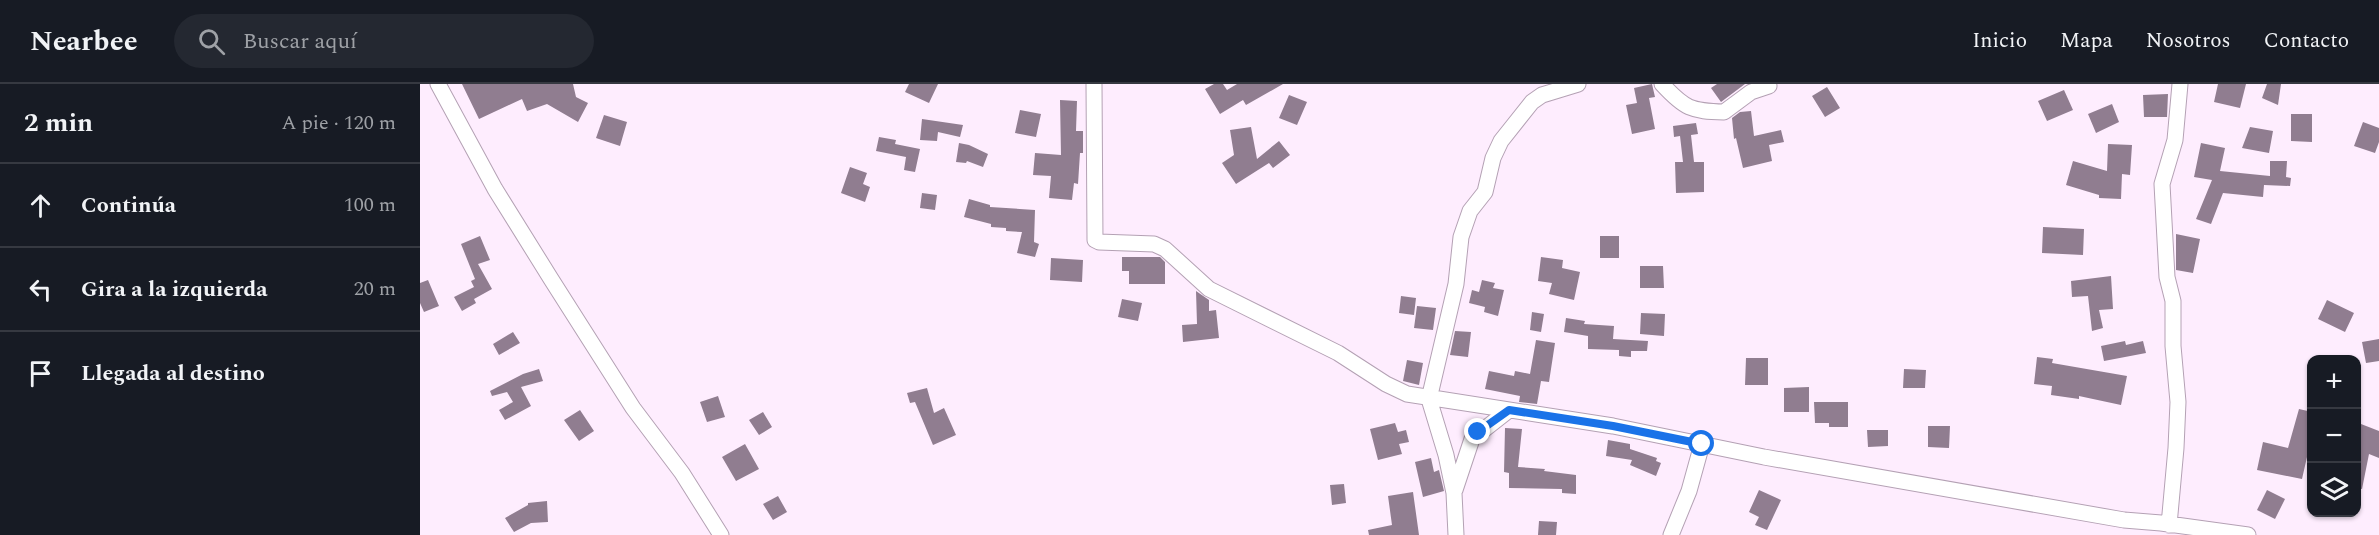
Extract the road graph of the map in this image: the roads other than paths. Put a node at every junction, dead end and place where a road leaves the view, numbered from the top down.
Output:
1 (438, 84) edge
2 (1094, 84) edge
3 (1578, 84) edge
4 (1662, 84) edge
5 (2180, 84) edge
6 (1769, 86) dead end
7 (1429, 399) junction
8 (1509, 410) junction
9 (1702, 444) junction
10 (1454, 493) junction
11 (2169, 525) junction
12 (2152, 529) edge
13 (721, 535) edge
14 (1456, 535) edge
15 (1671, 535) edge
16 (2248, 535) edge

1 - 13 street
2 - 7 street
3 - 7 street
4 - 6 street
5 - 11 street
7 - 8 street
7 - 10 street
8 - 9 street
8 - 10 street
9 - 12 street
9 - 15 street
10 - 14 street
11 - 12 street
11 - 16 street

